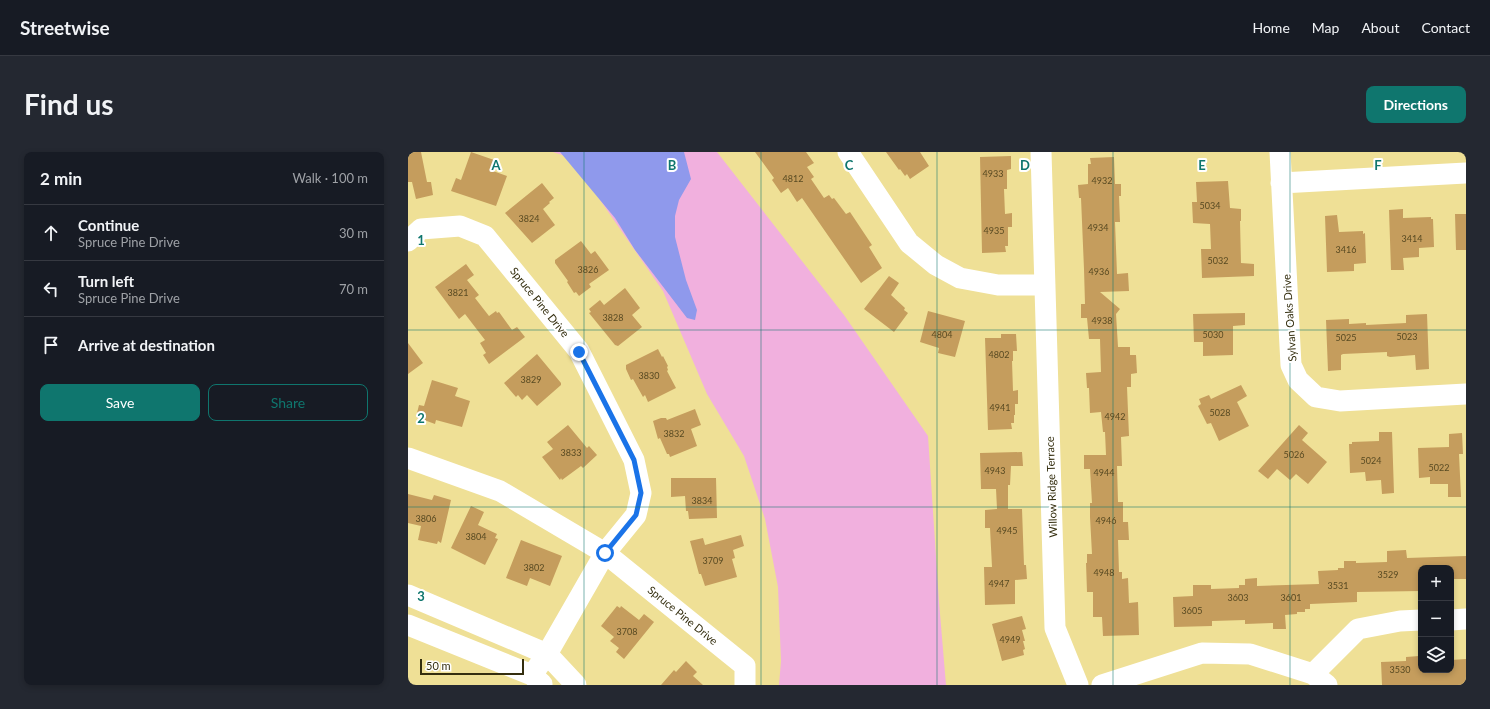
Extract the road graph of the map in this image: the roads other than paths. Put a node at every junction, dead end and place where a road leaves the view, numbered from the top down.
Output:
1 (848, 152) edge
2 (1040, 152) edge
3 (1280, 152) edge
4 (1466, 173) edge
5 (1280, 183) junction
6 (408, 241) edge
7 (1046, 285) junction
8 (1466, 394) edge
9 (408, 458) edge
10 (605, 553) junction
11 (408, 595) edge
12 (1466, 619) edge
13 (1418, 620) edge
14 (1454, 620) edge
15 (408, 625) edge
16 (547, 654) junction
17 (538, 680) edge
18 (1320, 680) edge
19 (576, 685) edge
20 (745, 685) edge
21 (1078, 685) edge
22 (1102, 685) edge

1 - 7 street
2 - 7 street, Willow Ridge Terrace
3 - 5 street, Sylvan Oaks Drive
4 - 5 street
5 - 8 street, Sylvan Oaks Drive
6 - 10 street, Spruce Pine Drive
7 - 21 street, Willow Ridge Terrace
9 - 10 street, Spruce Pine Drive
10 - 16 street, Spruce Pine Drive
10 - 20 street, Spruce Pine Drive
11 - 16 street
12 - 14 street
13 - 18 street
15 - 17 street
16 - 17 street, Spruce Pine Drive
16 - 19 street
18 - 22 street

